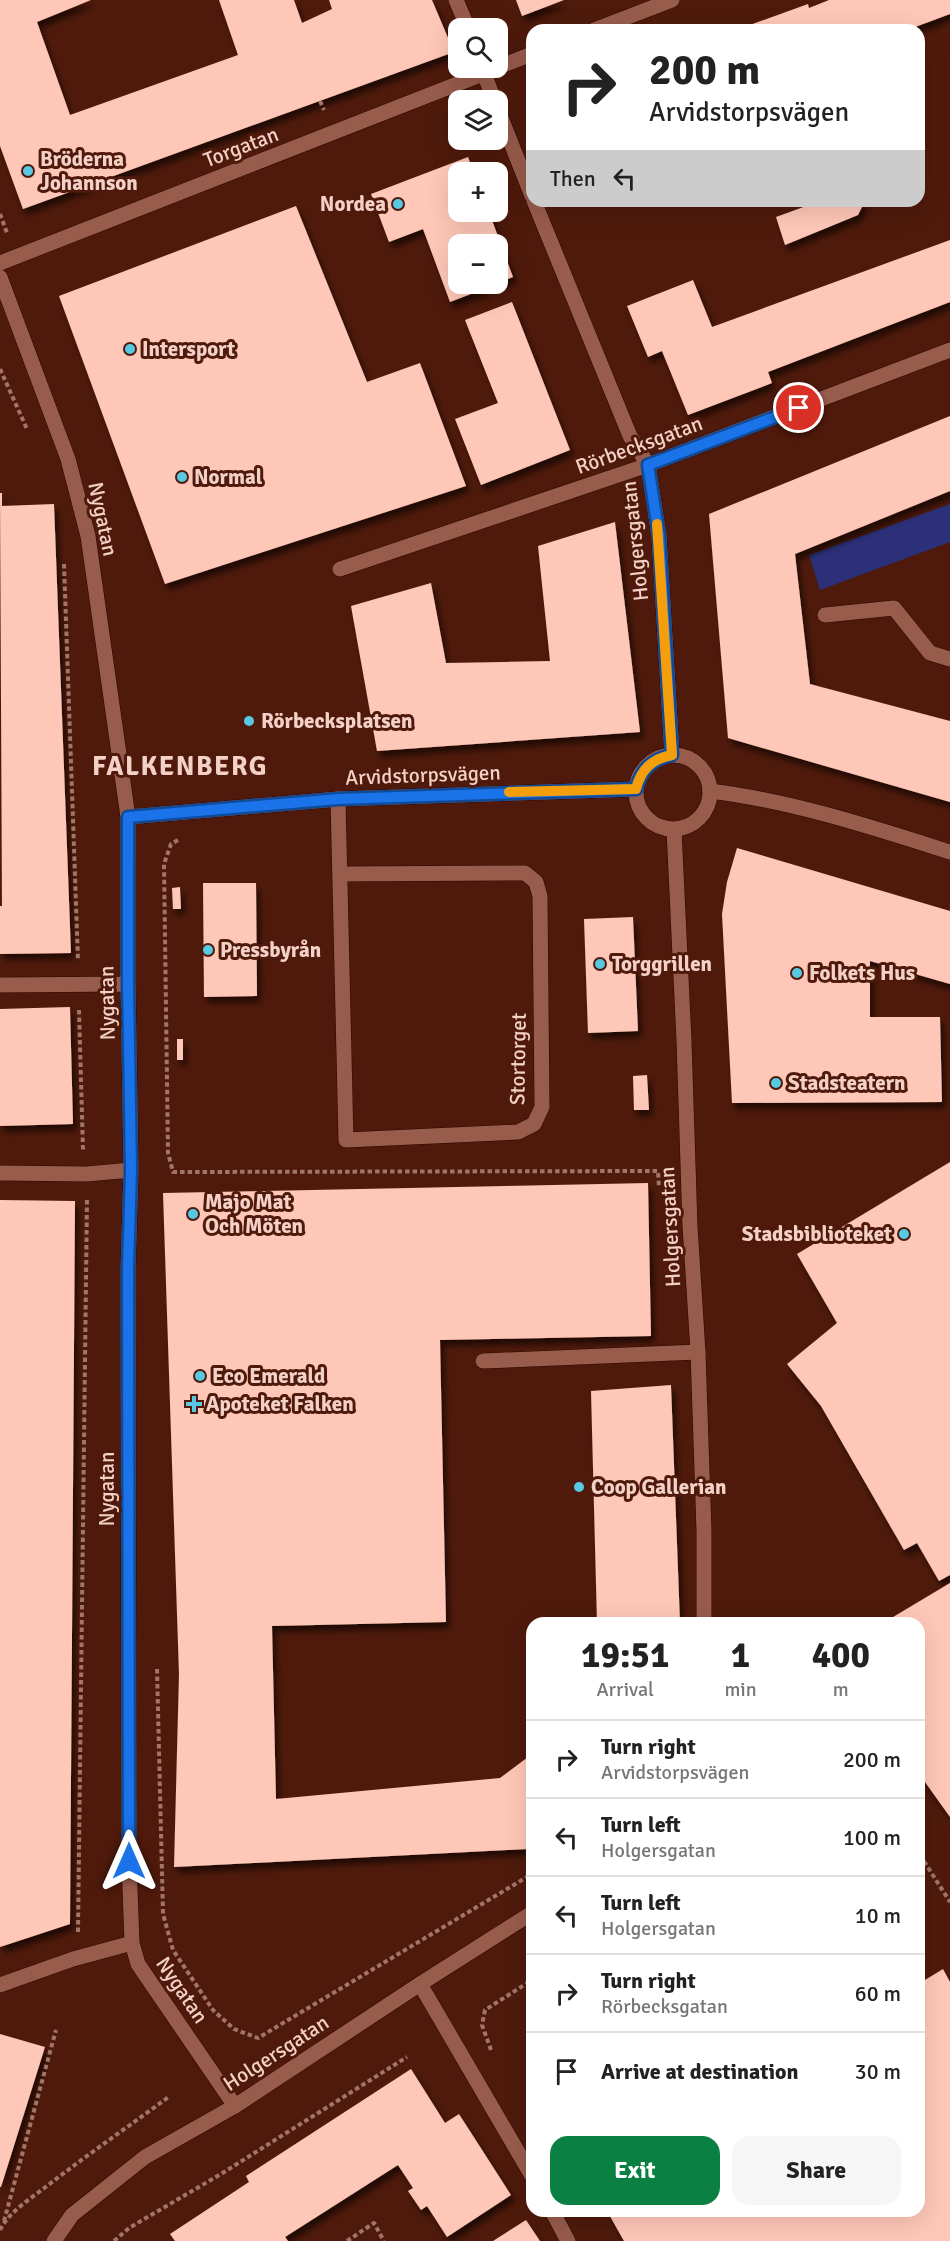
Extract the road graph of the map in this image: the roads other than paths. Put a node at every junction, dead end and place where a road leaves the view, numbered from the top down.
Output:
1 (456, 0) edge
2 (672, 0) edge
3 (464, 18) edge
4 (610, 24) edge
5 (526, 56) edge
6 (508, 63) edge
7 (467, 78) edge
8 (508, 135) edge
9 (526, 181) edge
10 (536, 207) edge
11 (0, 263) edge
12 (0, 277) edge
13 (950, 350) edge
14 (648, 465) junction
15 (340, 569) dead end
16 (825, 615) dead end
17 (950, 659) edge
18 (672, 755) junction
19 (636, 789) junction
20 (710, 791) junction
21 (338, 799) junction
22 (128, 817) junction
23 (674, 830) junction
24 (950, 852) edge
25 (340, 874) junction
26 (128, 984) junction
27 (0, 985) edge
28 (131, 1170) junction
29 (0, 1173) edge
30 (698, 1352) junction
31 (483, 1361) dead end
32 (704, 1617) edge
33 (526, 1918) edge
34 (132, 1943) junction
35 (420, 1984) junction
36 (0, 1985) edge
37 (235, 2106) junction
38 (526, 2166) edge
39 (555, 2217) edge
40 (54, 2241) edge
41 (568, 2241) edge

1 - 3 street
2 - 4 street
5 - 6 street, Torgatan
7 - 11 street, Torgatan
8 - 9 street
10 - 14 street, Holgersgatan
12 - 22 street, Nygatan
13 - 14 street, Rörbecksgatan
14 - 15 street, Rörbecksgatan
14 - 18 street, Holgersgatan
16 - 17 street
18 - 19 street
18 - 20 street
19 - 21 street, Arvidstorpsvägen
19 - 23 street
20 - 23 street
20 - 24 street
21 - 22 street, Arvidstorpsvägen
21 - 25 street, Stortorget
22 - 26 street, Nygatan
23 - 30 street, Holgersgatan
25 - 25 street, Stortorget
26 - 27 street
26 - 28 street, Nygatan
28 - 29 street
28 - 34 street, Nygatan
30 - 31 street
30 - 32 street, Holgersgatan
33 - 35 street, Holgersgatan
34 - 36 street
34 - 37 street, Nygatan
35 - 37 street, Holgersgatan
35 - 38 street
37 - 40 street, Holgersgatan
39 - 41 street

